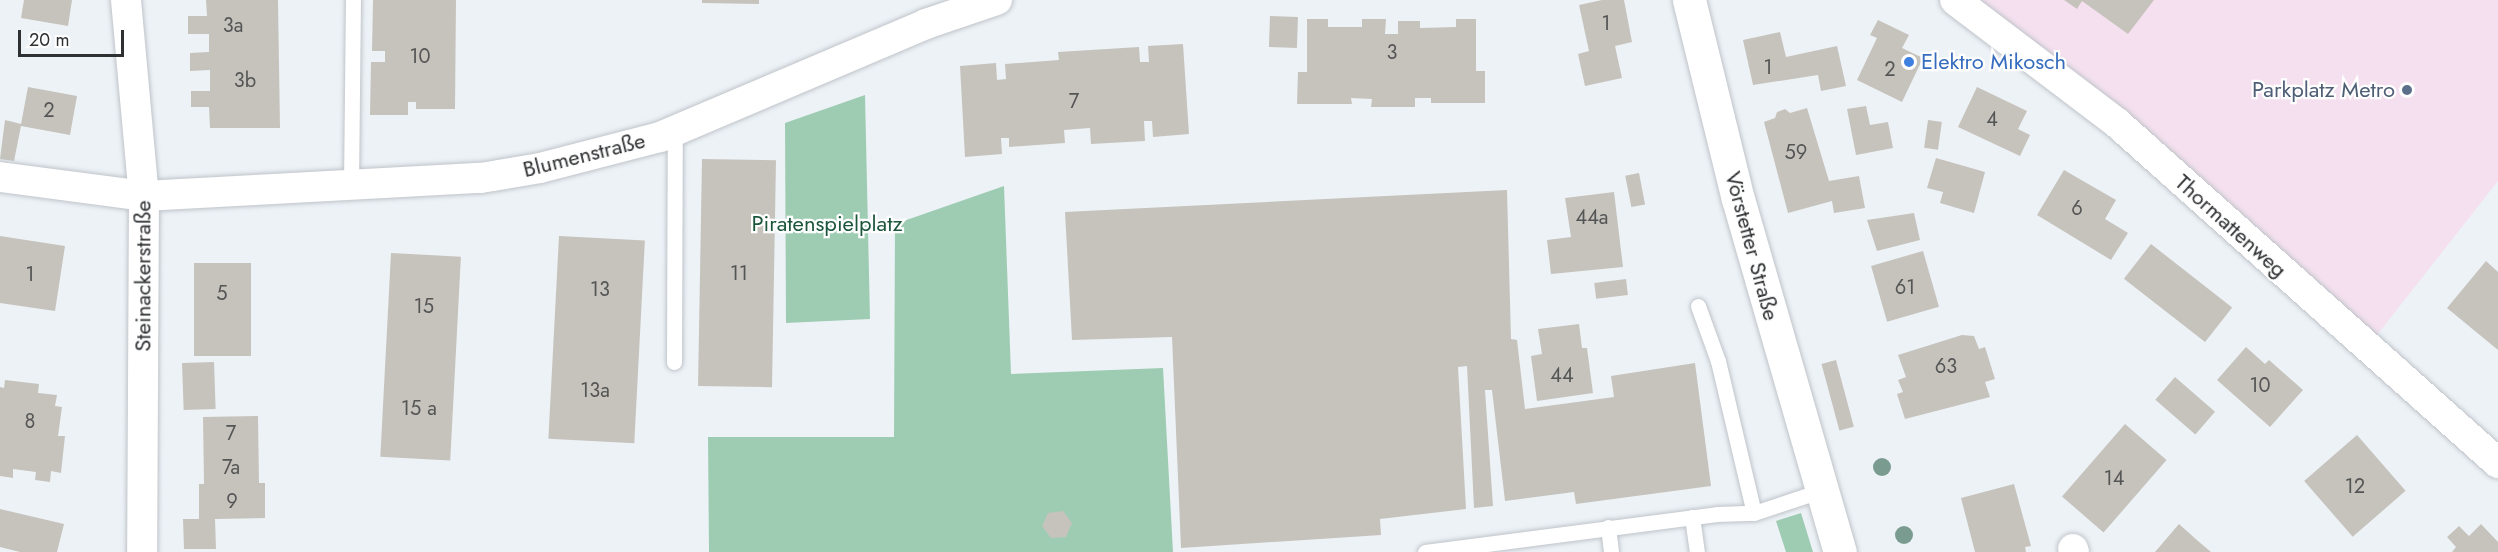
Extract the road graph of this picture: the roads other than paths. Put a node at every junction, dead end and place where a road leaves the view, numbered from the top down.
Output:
1 (126, 0) edge
2 (353, 0) edge
3 (997, 0) edge
4 (1689, 0) edge
5 (1955, 0) edge
6 (938, 9) edge
7 (675, 130) junction
8 (0, 177) edge
9 (351, 187) junction
10 (144, 196) junction
11 (1698, 306) dead end
12 (674, 362) dead end
13 (2498, 463) edge
14 (1820, 491) junction
15 (1754, 513) junction
16 (1692, 517) junction
17 (1608, 527) junction
18 (142, 552) edge
19 (1425, 552) edge
20 (1611, 552) edge
21 (1697, 552) edge
22 (1840, 552) edge

1 - 10 street, Steinackerstraße
2 - 9 lane
3 - 6 street, Blumenstraße
4 - 14 street, Vörstetter Straße
5 - 13 street, Thormattenweg
6 - 7 street, Blumenstraße
7 - 9 street, Blumenstraße
7 - 12 lane
8 - 10 street, Blumenstraße
9 - 10 street, Blumenstraße
10 - 18 street, Steinackerstraße
11 - 15 lane
14 - 15 lane
14 - 22 street, Vörstetter Straße
15 - 16 lane
16 - 17 lane
16 - 21 lane
17 - 19 lane
17 - 20 lane

